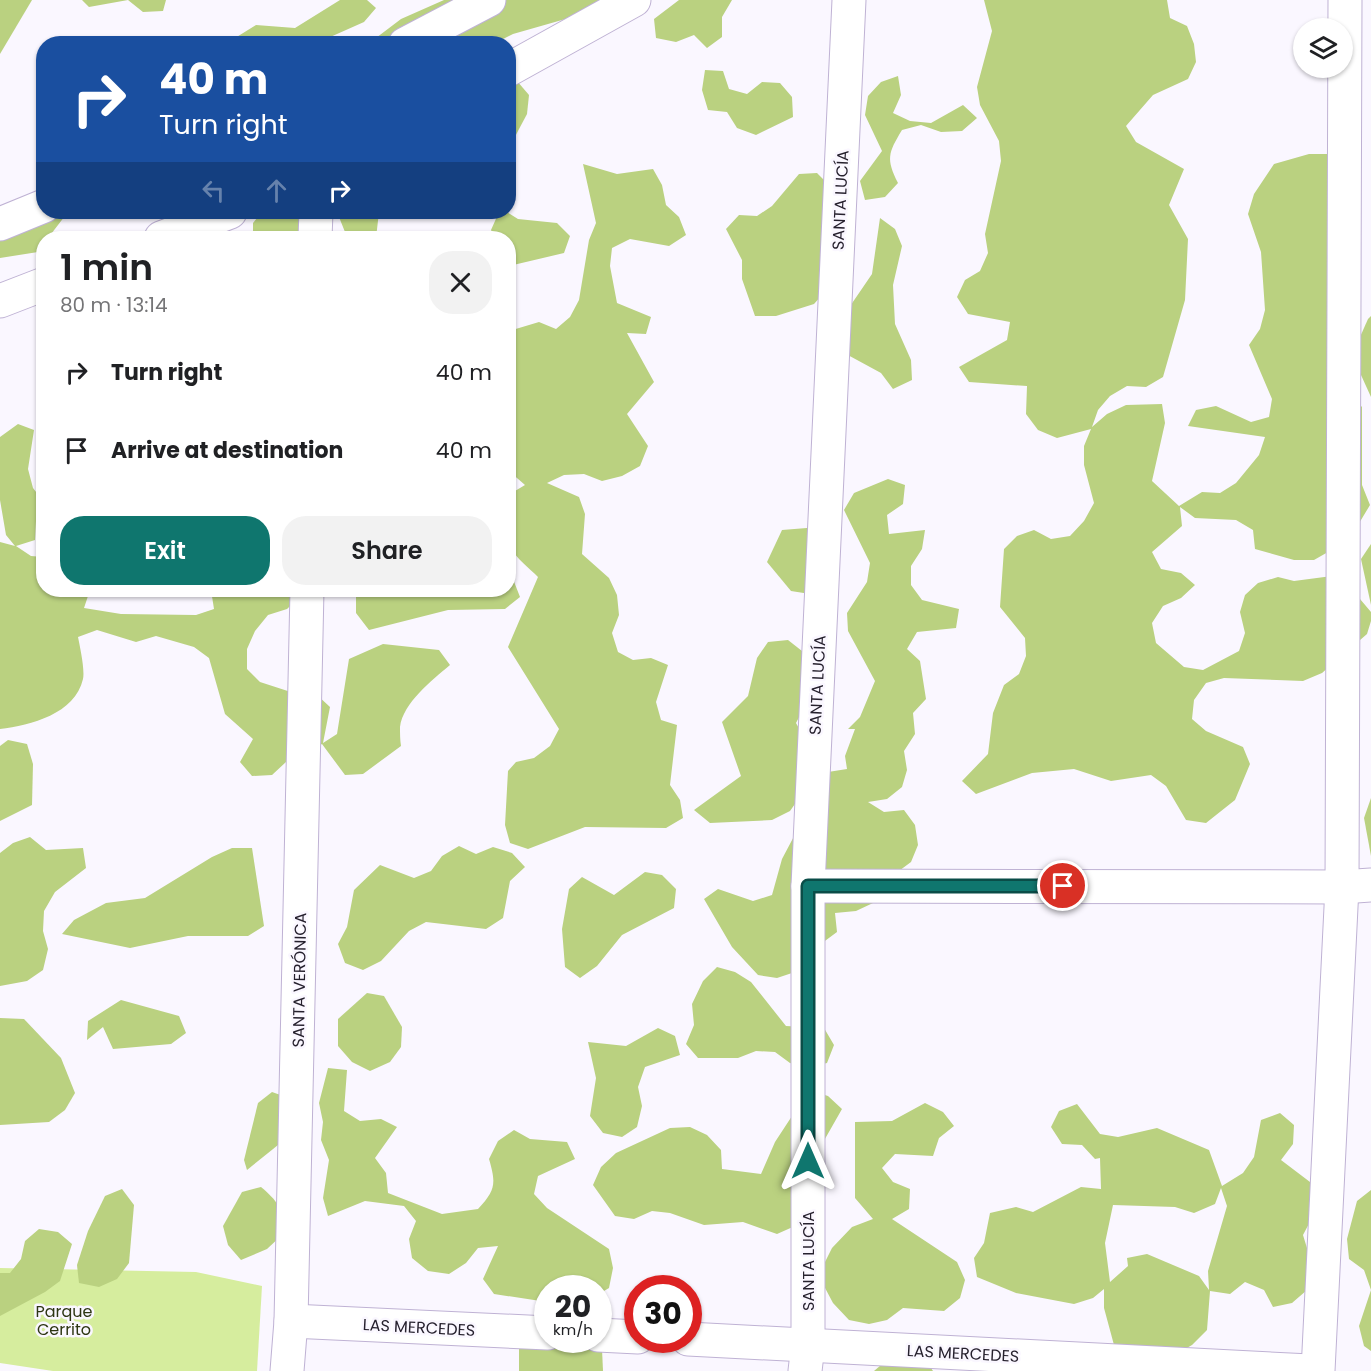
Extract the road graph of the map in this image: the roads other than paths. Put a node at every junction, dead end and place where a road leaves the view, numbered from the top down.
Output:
1 (489, 0) edge
2 (634, 0) edge
3 (849, 0) edge
4 (1346, 0) edge
5 (420, 36) edge
6 (516, 66) edge
7 (36, 209) edge
8 (211, 219) edge
9 (0, 224) edge
10 (180, 231) edge
11 (36, 287) edge
12 (0, 302) edge
13 (307, 597) edge
14 (808, 886) junction
15 (1356, 886) edge
16 (291, 1321) junction
17 (534, 1332) edge
18 (702, 1341) edge
19 (806, 1358) edge
20 (287, 1371) edge
21 (1310, 1371) edge
22 (1318, 1371) edge

1 - 5 street
2 - 6 street
3 - 14 street, SANTA LUCÍA
4 - 15 street
7 - 9 street
8 - 10 street
11 - 12 street
13 - 16 street, SANTA VERÓNICA
14 - 15 street
14 - 19 street, SANTA LUCÍA
15 - 22 street
16 - 17 street, LAS MERCEDES
16 - 20 street, SANTA VERÓNICA
18 - 19 street, LAS MERCEDES
19 - 21 street, LAS MERCEDES

